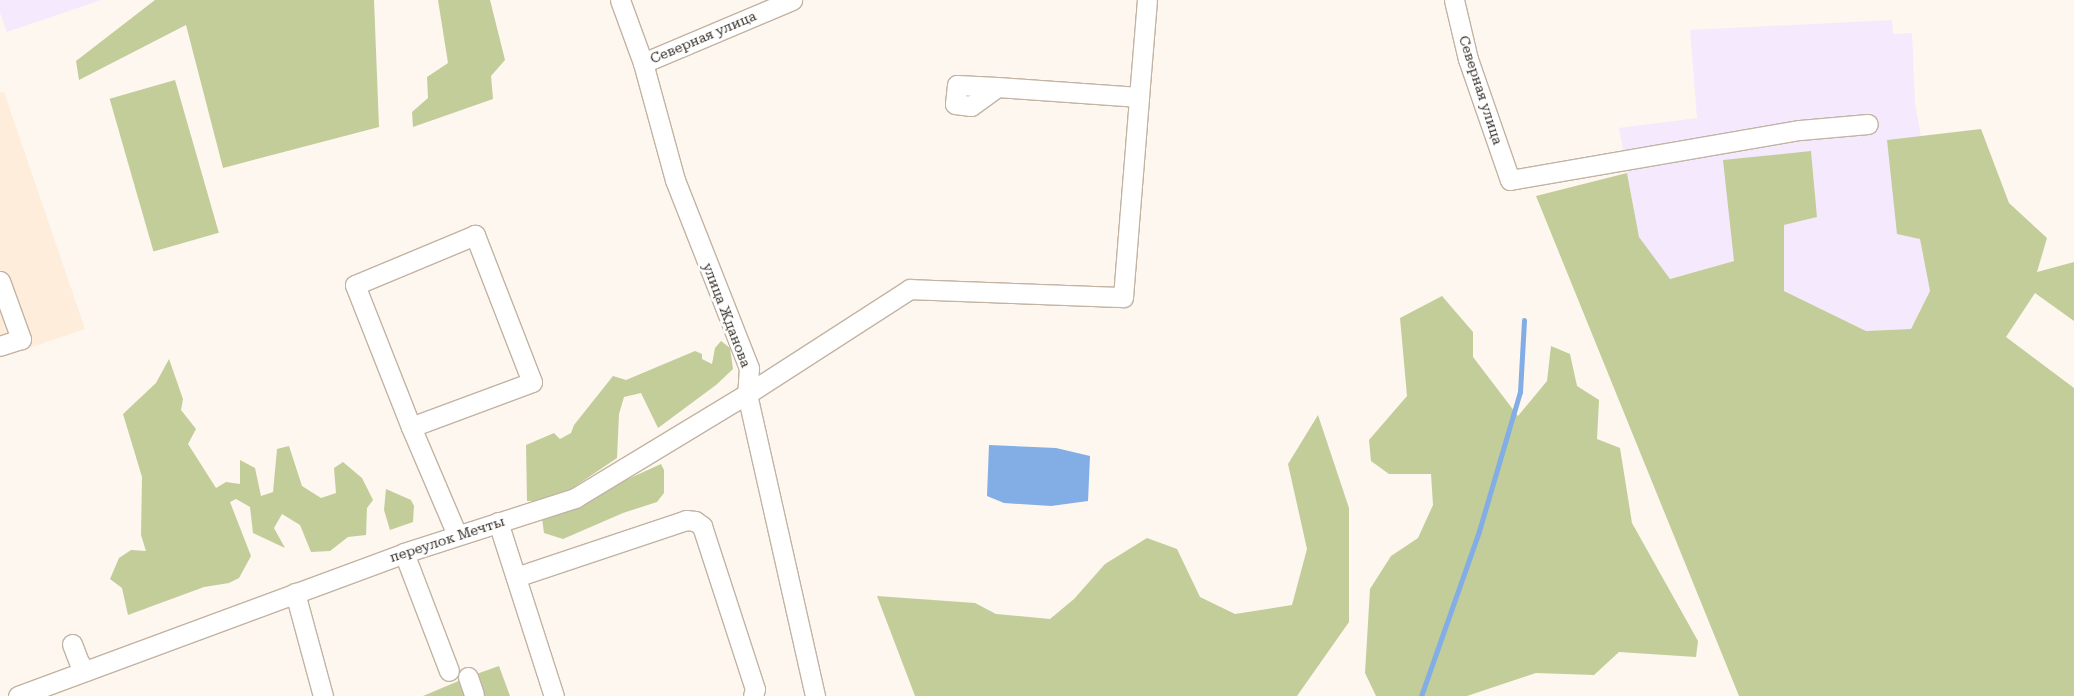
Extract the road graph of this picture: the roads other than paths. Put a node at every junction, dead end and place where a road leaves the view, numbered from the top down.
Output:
1 (620, 0) edge
2 (792, 0) edge
3 (1147, 0) edge
4 (1454, 0) edge
5 (643, 63) junction
6 (997, 87) dead end
7 (1139, 97) junction
8 (1868, 124) dead end
9 (0, 281) edge
10 (0, 346) edge
11 (747, 394) junction
12 (411, 427) junction
13 (498, 522) junction
14 (457, 535) junction
15 (404, 553) junction
16 (516, 577) junction
17 (295, 593) junction
18 (72, 644) dead end
19 (86, 671) junction
20 (449, 671) dead end
21 (18, 696) edge
22 (323, 696) edge
23 (554, 696) edge
24 (753, 696) edge
25 (816, 696) edge

1 - 5 street, улица Жданова
2 - 5 street, Северная улица
3 - 7 street
4 - 8 street, Северная улица
5 - 11 street, улица Жданова
6 - 7 street
7 - 11 street, переулок Мечты
9 - 10 street
11 - 13 street, переулок Мечты
11 - 25 street, улица Жданова
12 - 12 street
12 - 14 street
13 - 14 street, переулок Мечты
13 - 16 street
14 - 15 street, переулок Мечты
15 - 17 street, переулок Мечты
15 - 20 street
16 - 23 street
16 - 24 street
17 - 19 street, переулок Мечты
17 - 22 street
18 - 19 street
19 - 21 street, переулок Мечты

